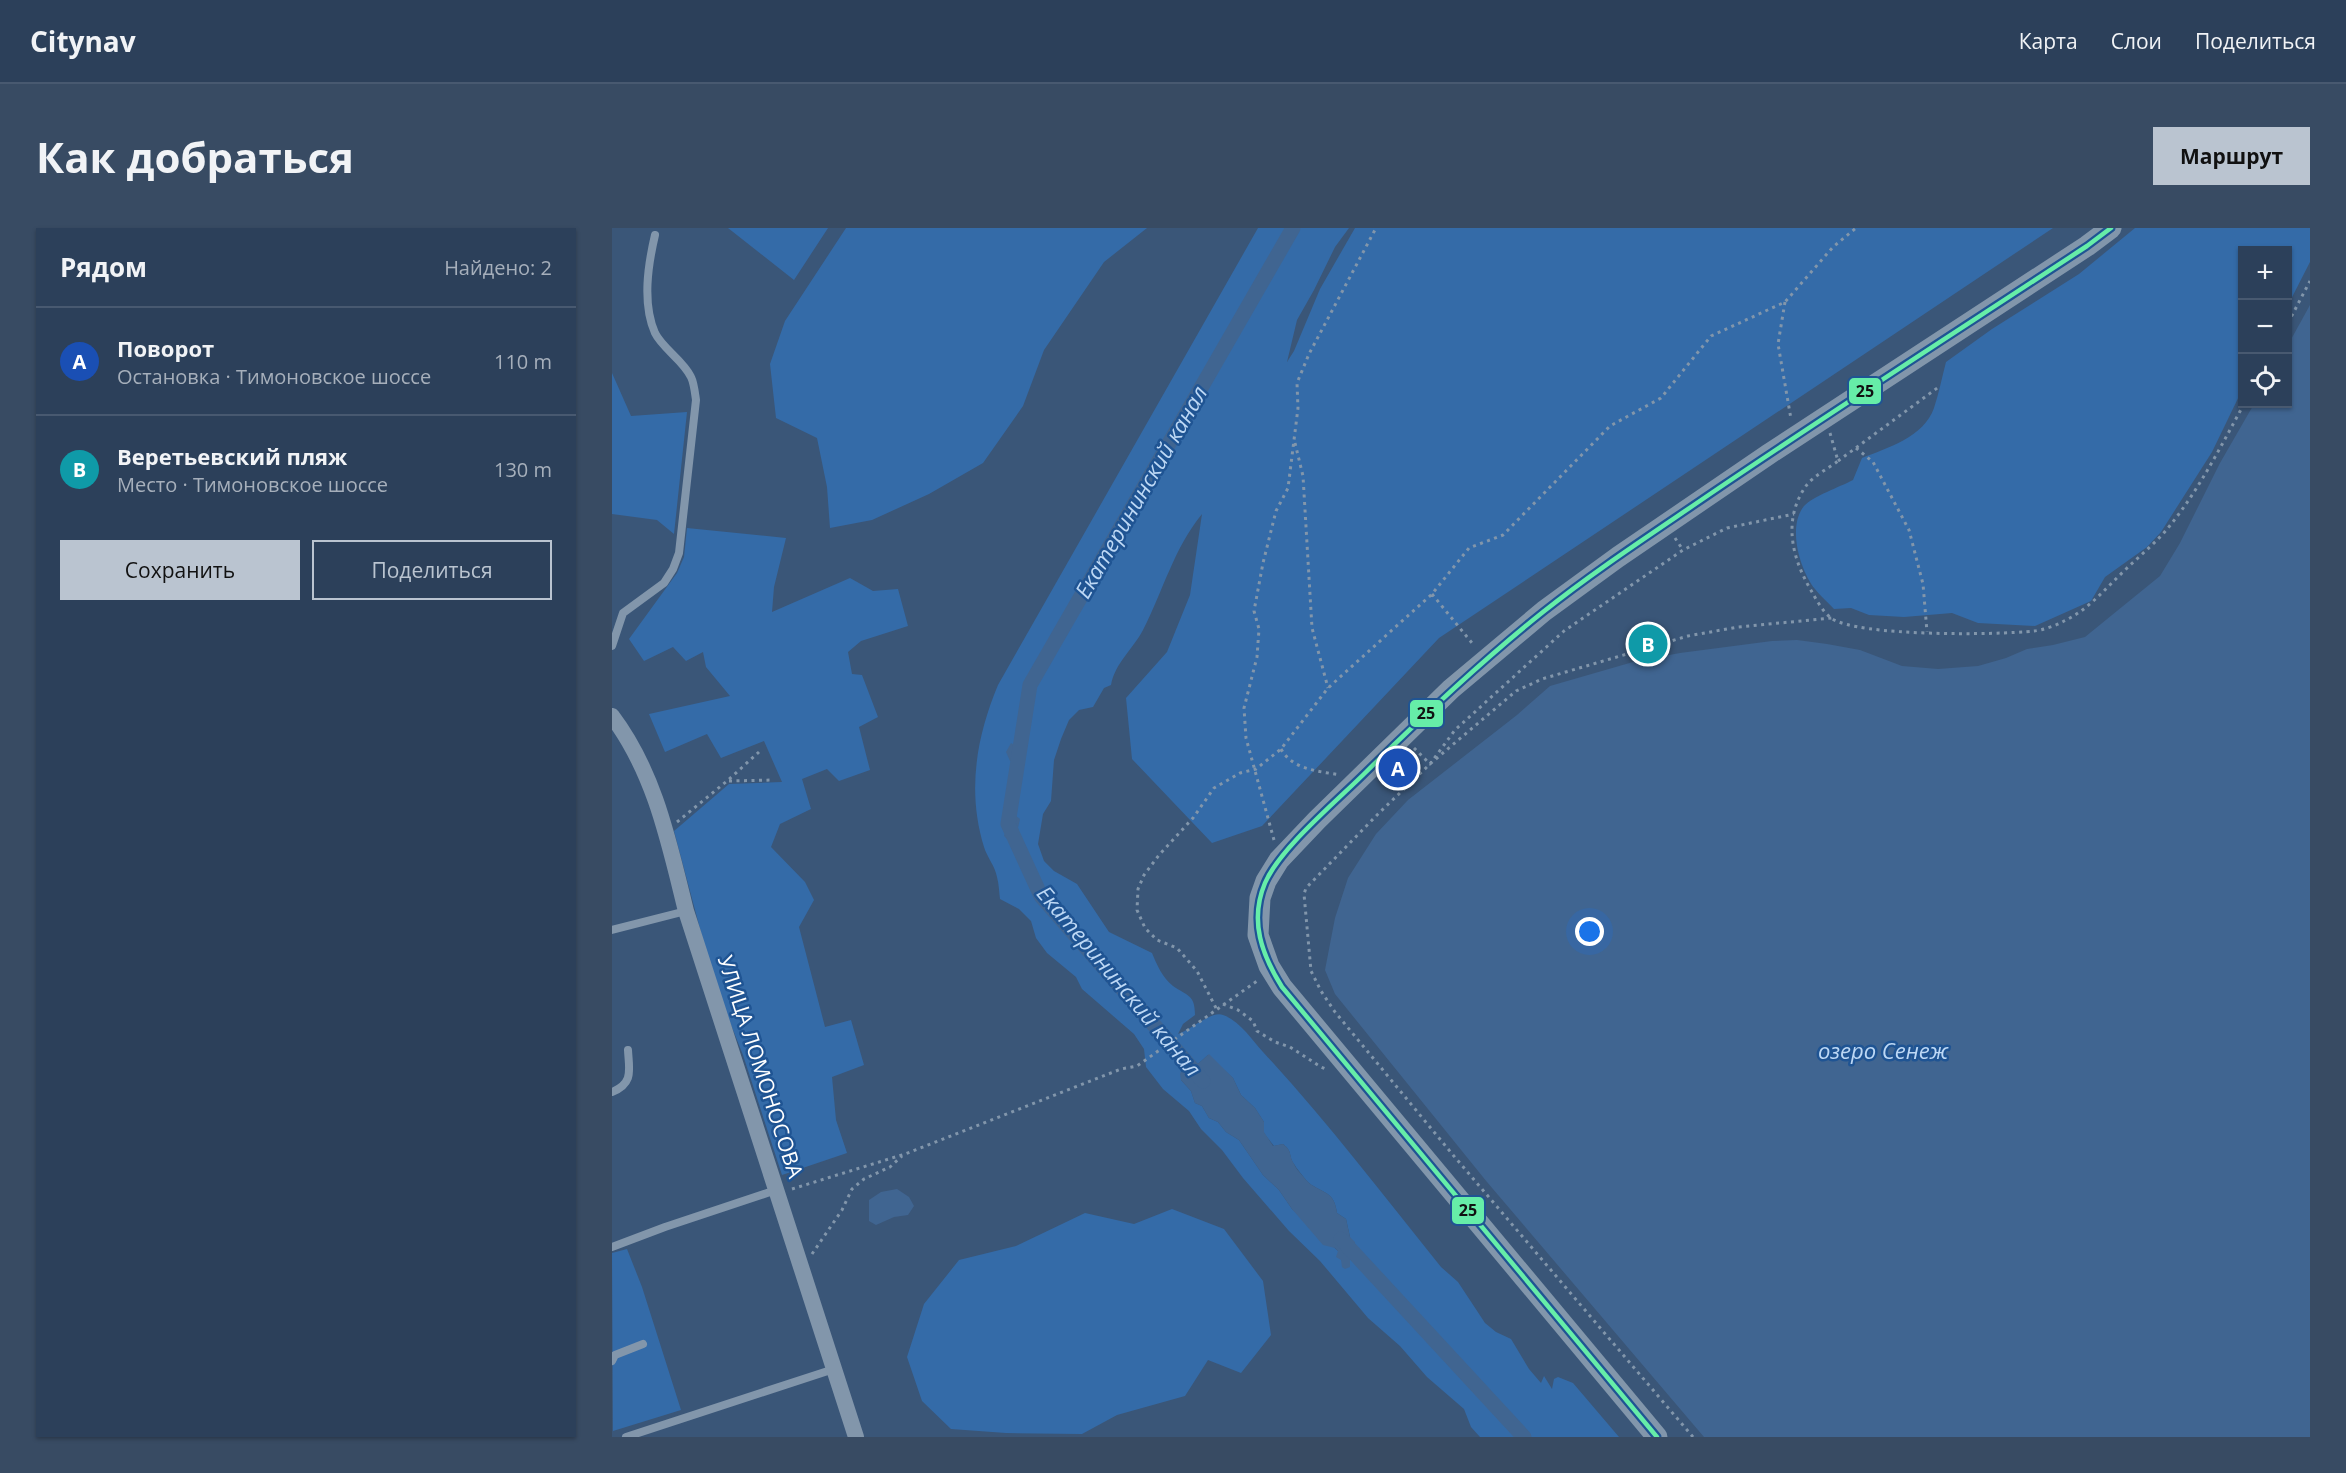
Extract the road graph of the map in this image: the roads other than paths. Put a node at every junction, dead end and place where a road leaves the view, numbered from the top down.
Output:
1 (2111, 228) edge
2 (656, 235) dead end
3 (612, 646) edge
4 (612, 716) edge
5 (686, 911) junction
6 (612, 930) edge
7 (627, 1050) dead end
8 (612, 1092) edge
9 (776, 1190) junction
10 (612, 1247) edge
11 (643, 1344) dead end
12 (612, 1361) edge
13 (834, 1369) junction
14 (626, 1437) edge
15 (856, 1437) edge
16 (1656, 1437) edge

1 - 16 street
2 - 3 lane
4 - 5 street, УЛИЦА ЛОМОНОСОВА
5 - 6 lane
5 - 9 street, УЛИЦА ЛОМОНОСОВА
7 - 8 lane
9 - 10 lane
9 - 13 street, УЛИЦА ЛОМОНОСОВА
11 - 12 lane
13 - 14 lane
13 - 15 street, УЛИЦА ЛОМОНОСОВА

